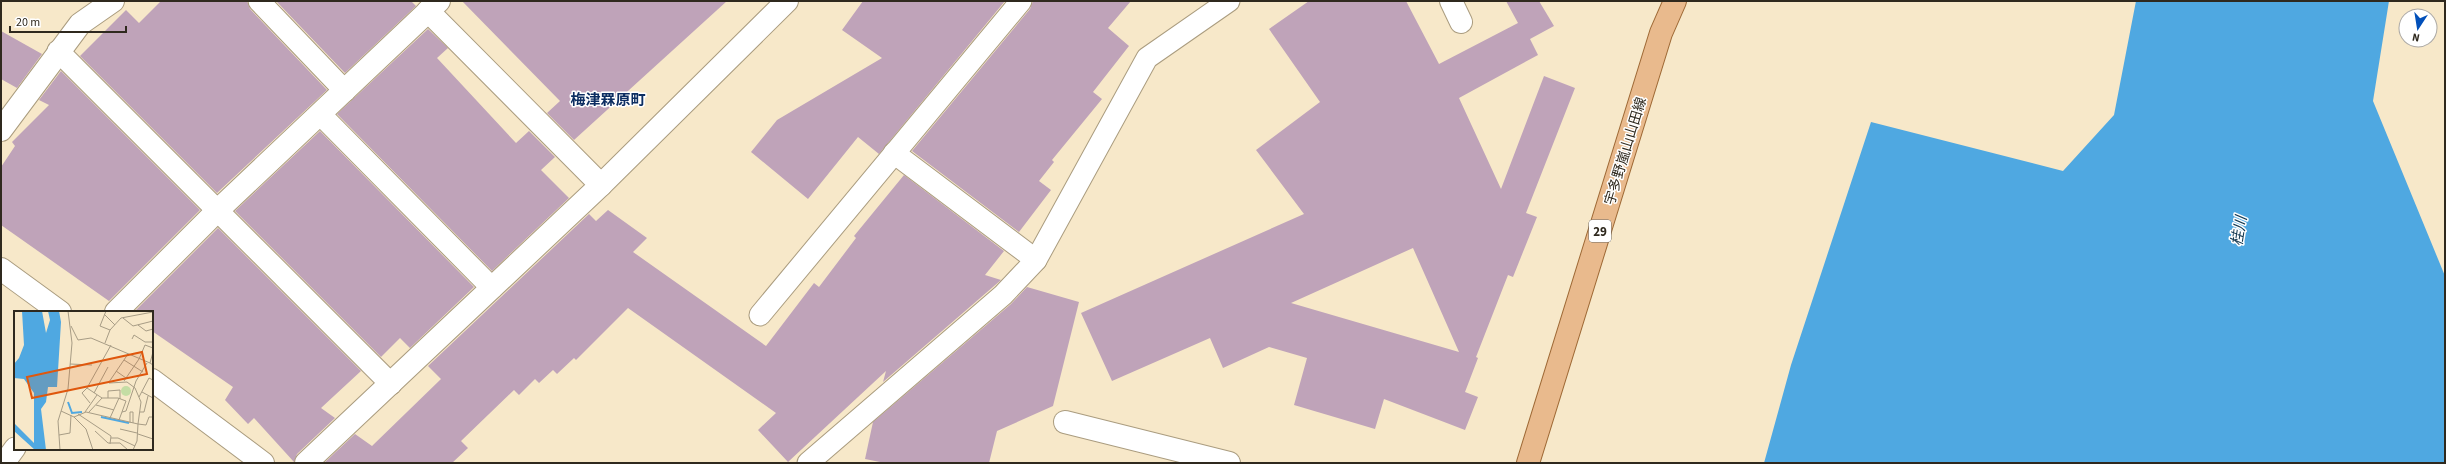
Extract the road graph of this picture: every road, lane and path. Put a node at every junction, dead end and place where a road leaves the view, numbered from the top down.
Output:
1 (113, 1) edge
2 (259, 1) edge
3 (787, 1) edge
4 (1020, 1) edge
5 (1229, 1) edge
6 (1451, 1) edge
7 (1675, 1) edge
8 (433, 6) edge
9 (1461, 22) dead end
10 (58, 51) junction
11 (345, 91) junction
12 (321, 115) junction
13 (1, 130) edge
14 (894, 153) junction
15 (601, 185) junction
16 (217, 211) junction
17 (1036, 260) junction
18 (1, 269) edge
19 (492, 288) junction
20 (59, 311) edge
21 (117, 311) edge
22 (760, 315) dead end
23 (153, 381) edge
24 (390, 384) junction
25 (1065, 422) dead end
26 (14, 449) edge
27 (815, 461) edge
28 (4, 463) edge
29 (263, 463) edge
30 (306, 463) edge
31 (1229, 463) edge
32 (1528, 463) edge

1 - 10 street
2 - 11 lane
3 - 15 street
4 - 14 lane
5 - 17 lane
6 - 9 street
7 - 32 main road, 宇多野嵐山山田線 / 29
8 - 11 street
8 - 15 street
10 - 13 street
10 - 16 lane
11 - 12 street
12 - 16 street
12 - 19 lane
14 - 17 lane
14 - 22 lane
15 - 19 street
16 - 21 street
16 - 24 lane
17 - 27 lane
18 - 20 street
19 - 24 street
23 - 29 street
24 - 30 street
25 - 31 street
26 - 28 lane

